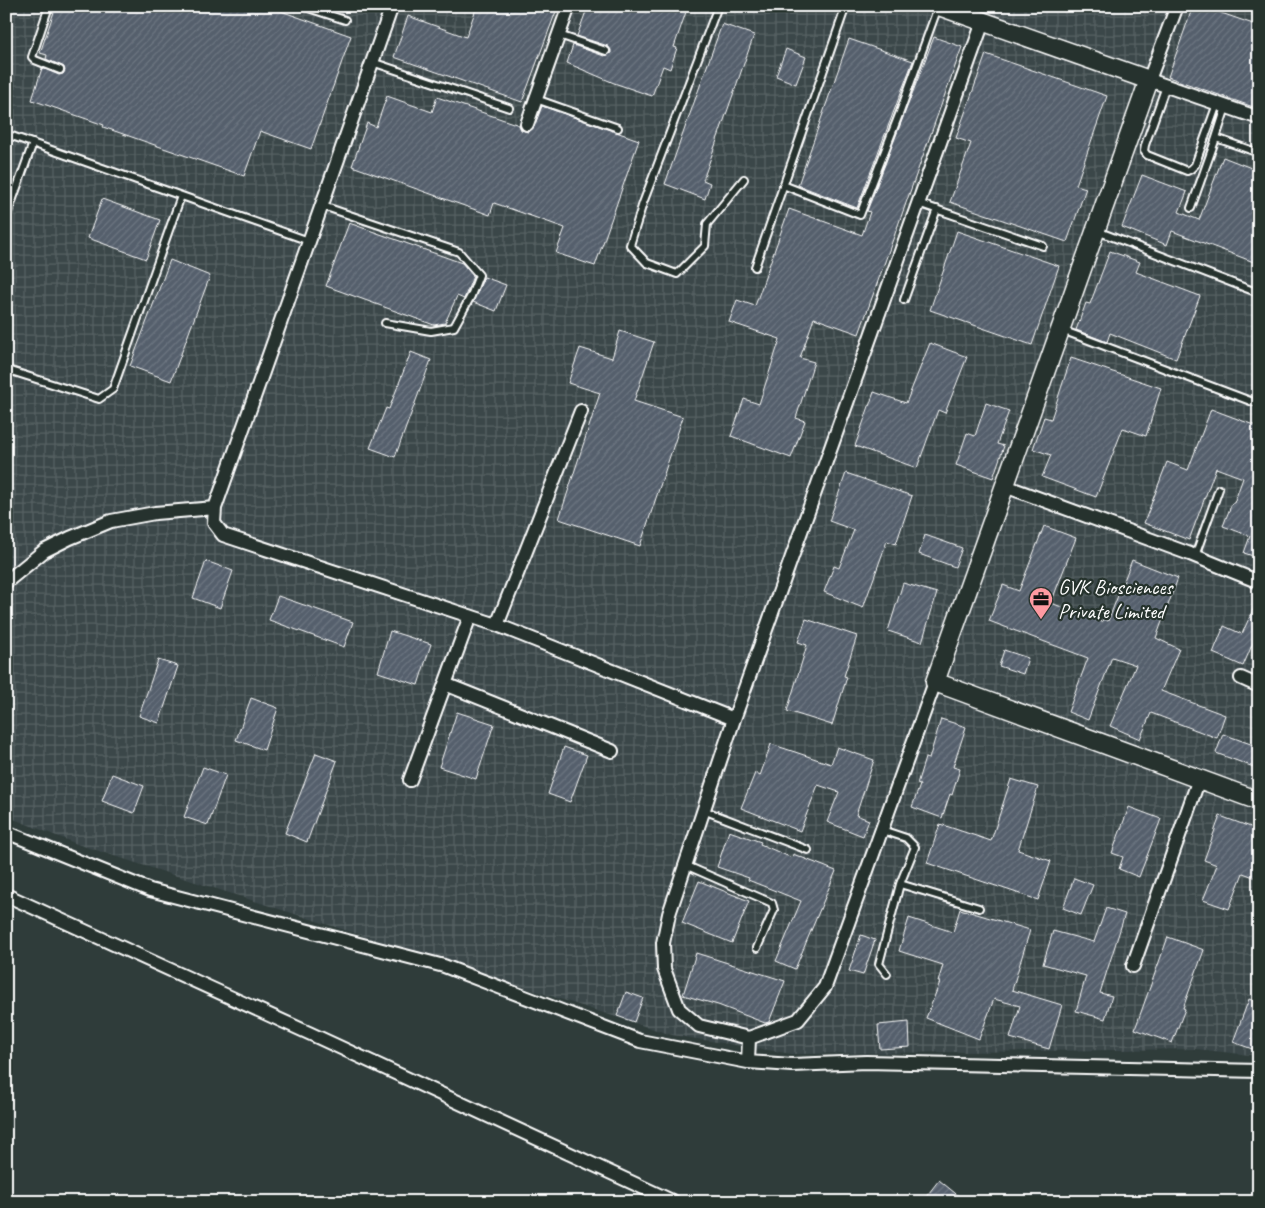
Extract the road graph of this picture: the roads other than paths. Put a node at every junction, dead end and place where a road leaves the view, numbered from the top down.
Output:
1 (48, 6) edge
2 (302, 6) edge
3 (392, 6) edge
4 (569, 6) edge
5 (718, 6) edge
6 (846, 6) edge
7 (938, 6) edge
8 (1177, 6) edge
9 (345, 20) dead end
10 (983, 22) junction
11 (559, 35) junction
12 (606, 51) dead end
13 (372, 62) junction
14 (60, 70) dead end
15 (1157, 83) junction
16 (536, 99) junction
17 (1222, 105) junction
18 (509, 108) dead end
19 (1259, 118) edge
20 (527, 124) dead end
21 (618, 128) dead end
22 (12, 136) dead end
23 (1216, 138) junction
24 (33, 143) junction
25 (1259, 153) edge
26 (744, 180) dead end
27 (783, 185) junction
28 (181, 196) junction
29 (918, 203) junction
30 (323, 206) junction
31 (1191, 208) dead end
32 (937, 209) junction
33 (6, 218) edge
34 (1096, 231) junction
35 (310, 242) junction
36 (1043, 246) dead end
37 (755, 267) dead end
38 (1256, 292) dead end
39 (904, 300) dead end
40 (386, 323) dead end
41 (1061, 330) junction
42 (8, 370) dead end
43 (1253, 402) dead end
44 (581, 411) dead end
45 (1005, 486) junction
46 (1219, 489) dead end
47 (215, 508) junction
48 (1195, 556) junction
49 (6, 582) edge
50 (1259, 582) edge
51 (470, 616) junction
52 (497, 625) junction
53 (1241, 678) dead end
54 (936, 682) junction
55 (445, 684) junction
56 (1259, 686) edge
57 (734, 720) junction
58 (612, 751) dead end
59 (1199, 779) junction
60 (410, 780) dead end
61 (1259, 801) edge
62 (704, 810) junction
63 (882, 830) junction
64 (6, 832) edge
65 (808, 850) dead end
66 (685, 865) junction
67 (900, 884) junction
68 (6, 895) edge
69 (979, 908) dead end
70 (757, 948) dead end
71 (1133, 966) dead end
72 (886, 974) dead end
73 (749, 1038) junction
74 (748, 1062) junction
75 (1259, 1071) edge
76 (674, 1202) edge

1 - 14 lane
2 - 9 lane
3 - 13 street
4 - 11 street
5 - 26 lane
6 - 27 lane
7 - 10 street
7 - 27 lane
8 - 15 street
10 - 15 street
10 - 29 street
11 - 12 lane
11 - 16 street
13 - 18 lane
13 - 30 street
15 - 17 street
15 - 17 lane
15 - 34 street
16 - 20 street
16 - 21 lane
17 - 19 street
17 - 23 lane
22 - 24 lane
23 - 25 lane
23 - 31 lane
24 - 28 lane
24 - 33 lane
27 - 37 lane
28 - 35 lane
28 - 42 lane
29 - 32 lane
29 - 57 street
30 - 35 street
30 - 40 lane
32 - 36 lane
32 - 39 lane
34 - 38 lane
34 - 41 street
35 - 47 street
41 - 43 lane
41 - 45 street
44 - 52 street
45 - 48 street
45 - 54 street
46 - 48 lane
47 - 49 street
47 - 51 street
48 - 50 street
51 - 52 street
51 - 55 street
52 - 57 street
53 - 56 street
54 - 59 street
54 - 63 street
55 - 58 street
55 - 60 street
57 - 62 street
59 - 61 street
59 - 71 street
62 - 65 lane
62 - 66 street
63 - 67 lane
63 - 73 street
64 - 74 street
66 - 70 lane
66 - 73 street
67 - 69 lane
67 - 72 lane
68 - 76 street
73 - 74 street
74 - 75 street

